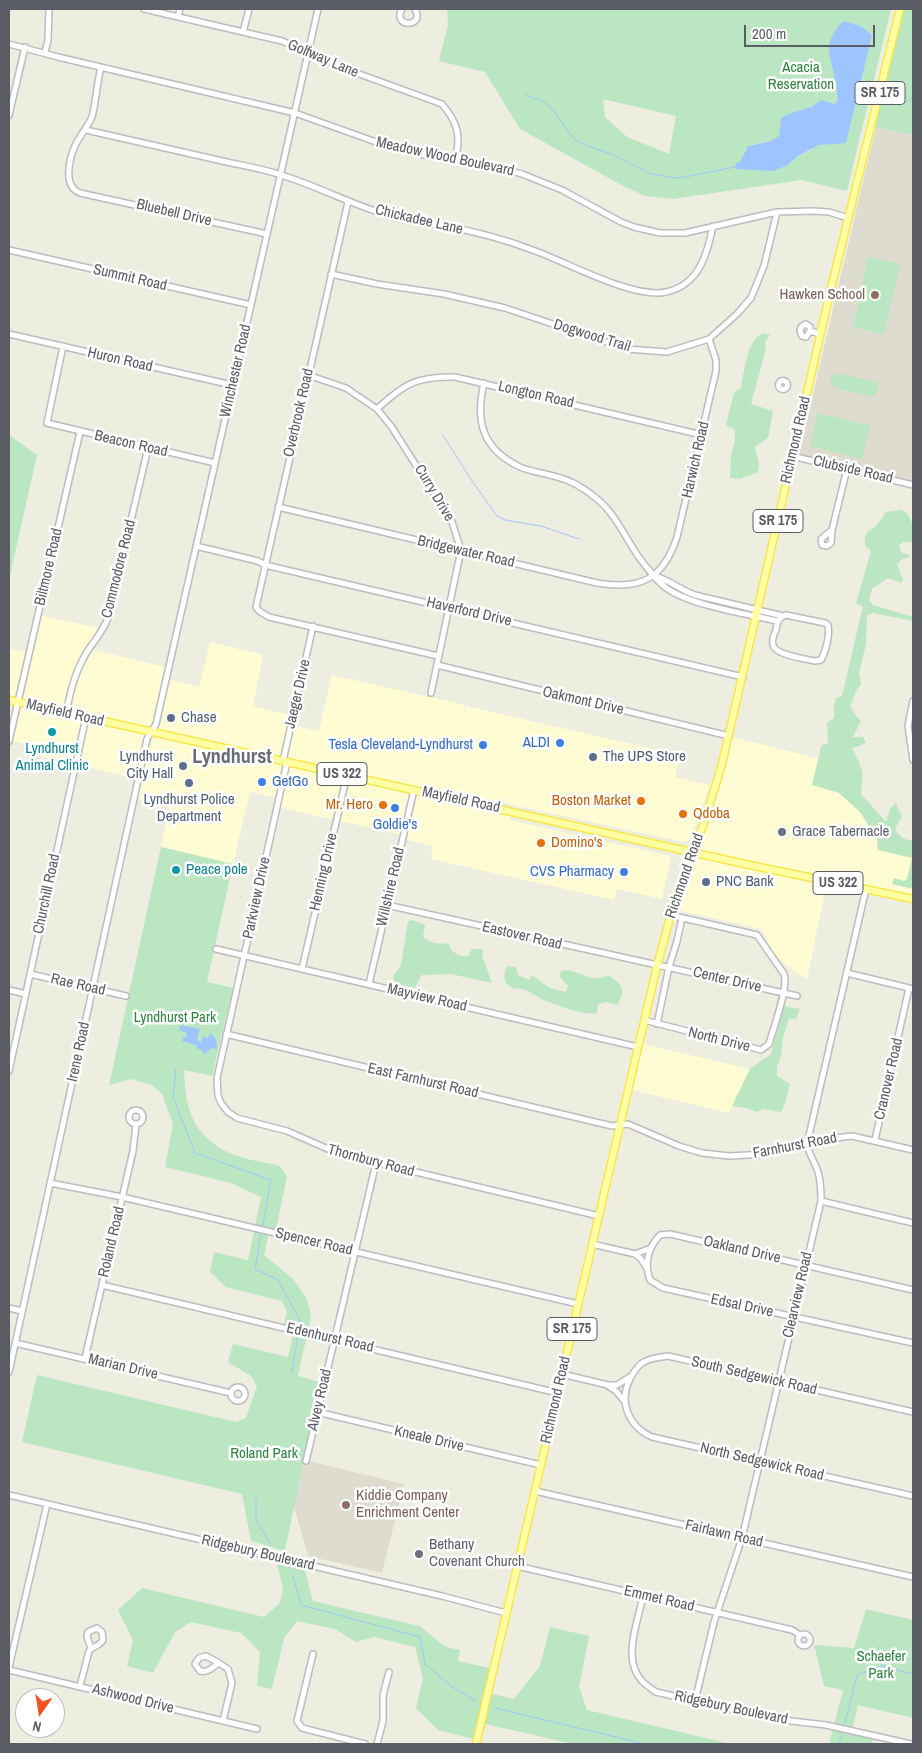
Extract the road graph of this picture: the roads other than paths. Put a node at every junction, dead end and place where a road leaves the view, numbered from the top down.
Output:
1 (49, 9) edge
2 (144, 9) edge
3 (180, 9) edge
4 (248, 9) edge
5 (318, 9) edge
6 (416, 9) edge
7 (900, 9) edge
8 (399, 11) edge
9 (178, 17) junction
10 (243, 32) junction
11 (9, 44) edge
12 (24, 47) junction
13 (45, 52) junction
14 (308, 53) junction
15 (101, 67) junction
16 (294, 113) junction
17 (9, 115) edge
18 (86, 130) junction
19 (456, 157) junction
20 (280, 174) junction
21 (348, 202) junction
22 (777, 212) junction
23 (848, 218) junction
24 (713, 226) junction
25 (267, 234) junction
26 (9, 250) edge
27 (331, 274) junction
28 (251, 305) junction
29 (810, 331) dead end
30 (9, 334) edge
31 (820, 334) junction
32 (709, 339) junction
33 (63, 346) junction
34 (308, 375) junction
35 (484, 383) junction
36 (232, 385) junction
37 (377, 409) junction
38 (80, 432) junction
39 (702, 435) junction
40 (148, 448) junction
41 (792, 456) junction
42 (215, 463) junction
43 (847, 469) junction
44 (913, 485) edge
45 (278, 507) junction
46 (832, 530) dead end
47 (196, 546) junction
48 (461, 550) junction
49 (265, 565) junction
50 (654, 576) junction
51 (450, 608) junction
52 (757, 613) junction
53 (783, 616) junction
54 (778, 621) junction
55 (313, 626) junction
56 (438, 656) junction
57 (436, 665) junction
58 (743, 678) junction
59 (431, 693) dead end
60 (9, 700) edge
61 (913, 701) edge
62 (18, 702) junction
63 (66, 713) junction
64 (86, 717) junction
65 (151, 732) junction
66 (729, 736) junction
67 (9, 741) edge
68 (913, 760) edge
69 (285, 762) junction
70 (347, 775) junction
71 (414, 790) junction
72 (693, 852) junction
73 (866, 889) junction
74 (913, 899) edge
75 (387, 905) junction
76 (670, 915) junction
77 (682, 918) junction
78 (216, 949) dead end
79 (245, 956) junction
80 (657, 966) junction
81 (669, 967) junction
82 (302, 969) junction
83 (847, 973) junction
84 (30, 974) junction
85 (369, 984) junction
86 (911, 988) edge
87 (93, 989) junction
88 (9, 990) edge
89 (784, 993) junction
90 (26, 994) junction
91 (126, 996) dead end
92 (797, 996) dead end
93 (644, 1020) junction
94 (657, 1024) junction
95 (226, 1034) junction
96 (638, 1047) junction
97 (9, 1071) edge
98 (136, 1124) dead end
99 (620, 1125) junction
100 (875, 1140) junction
101 (807, 1144) junction
102 (913, 1150) edge
103 (376, 1163) junction
104 (50, 1183) junction
105 (122, 1197) junction
106 (821, 1201) junction
107 (599, 1216) junction
108 (913, 1223) edge
109 (592, 1244) junction
110 (651, 1248) junction
111 (355, 1252) junction
112 (636, 1254) junction
113 (805, 1264) junction
114 (647, 1266) junction
115 (102, 1285) junction
116 (913, 1290) edge
117 (578, 1304) junction
118 (9, 1308) edge
119 (22, 1311) junction
120 (793, 1317) junction
121 (334, 1339) junction
122 (15, 1343) junction
123 (913, 1343) edge
124 (85, 1358) junction
125 (9, 1372) edge
126 (562, 1374) junction
127 (632, 1376) junction
128 (778, 1381) junction
129 (608, 1385) junction
130 (231, 1393) dead end
131 (558, 1393) junction
132 (625, 1405) junction
133 (317, 1412) junction
134 (913, 1412) edge
135 (306, 1461) dead end
136 (760, 1461) junction
137 (541, 1465) junction
138 (535, 1491) junction
139 (9, 1495) edge
140 (913, 1496) edge
141 (47, 1504) junction
142 (742, 1538) junction
143 (517, 1566) junction
144 (913, 1577) edge
145 (643, 1596) junction
146 (718, 1612) junction
147 (506, 1613) junction
148 (800, 1635) dead end
149 (91, 1648) dead end
150 (313, 1654) dead end
151 (219, 1663) dead end
152 (9, 1668) edge
153 (389, 1672) dead end
154 (80, 1686) junction
155 (695, 1701) junction
156 (223, 1721) junction
157 (257, 1729) dead end
158 (897, 1743) edge
159 (365, 1744) edge
160 (377, 1744) edge
161 (476, 1744) edge
162 (911, 1744) edge

1 - 13 street
2 - 9 street, Golfway Lane
3 - 9 street
4 - 10 street
5 - 14 street, Winchester Road
6 - 8 street
7 - 23 main road, Richmond Road / SR 175
9 - 10 street, Golfway Lane
10 - 14 street, Golfway Lane
11 - 12 street, Meadow Wood Boulevard
12 - 13 street, Meadow Wood Boulevard
12 - 17 street
13 - 15 street, Meadow Wood Boulevard
14 - 16 street, Winchester Road
14 - 19 street, Golfway Lane
15 - 16 street, Meadow Wood Boulevard
15 - 18 street
16 - 19 street, Meadow Wood Boulevard
16 - 20 street, Winchester Road
18 - 20 street, Chickadee Lane
18 - 25 street, Bluebell Drive
19 - 24 street, Meadow Wood Boulevard
20 - 21 street, Chickadee Lane
20 - 25 street, Winchester Road
21 - 24 street, Chickadee Lane
21 - 27 street, Overbrook Road
22 - 23 street, Meadow Wood Boulevard
22 - 24 street, Meadow Wood Boulevard
22 - 32 street, Dogwood Trail
23 - 31 main road, Richmond Road / SR 175
25 - 28 street, Winchester Road
26 - 28 street, Summit Road
27 - 32 street, Dogwood Trail
27 - 34 street, Overbrook Road
28 - 36 street, Winchester Road
29 - 31 street
30 - 33 street, Huron Road
31 - 41 main road, Richmond Road / SR 175
32 - 39 street, Harwich Road
33 - 36 street, Huron Road
33 - 38 street, Beacon Road
34 - 37 street, Curry Drive
34 - 45 street, Overbrook Road
35 - 37 street, Longton Road
35 - 39 street, Longton Road
35 - 50 street
36 - 42 street, Winchester Road
37 - 48 street, Curry Drive
38 - 40 street, Beacon Road
38 - 62 street, Biltmore Road
39 - 50 street, Harwich Road
40 - 42 street, Beacon Road
40 - 63 street, Commodore Road
41 - 43 street, Clubside Road
41 - 52 main road, Richmond Road / SR 175
42 - 47 street, Winchester Road
43 - 44 street, Clubside Road
43 - 46 street
45 - 48 street, Bridgewater Road
45 - 49 street, Overbrook Road
47 - 49 street, Haverford Drive
47 - 65 street, Winchester Road
48 - 50 street, Bridgewater Road
48 - 51 street, Curry Drive
49 - 51 street, Haverford Drive
49 - 55 street, Overbrook Road
50 - 52 street
51 - 56 street, Curry Drive
51 - 58 street, Haverford Drive
52 - 53 street
52 - 54 street
52 - 58 main road, Richmond Road / SR 175
53 - 54 street
53 - 54 street
55 - 56 street
55 - 69 street, Jaeger Drive
56 - 57 street, Curry Drive
57 - 59 street, Curry Drive
57 - 66 street, Oakmont Drive
58 - 66 main road, Richmond Road / SR 175
60 - 62 main road, Mayfield Road / US 322
61 - 68 street
62 - 63 main road, Mayfield Road / US 322
62 - 67 street, Biltmore Road
63 - 64 main road, Mayfield Road / US 322
64 - 65 main road, Mayfield Road / US 322
64 - 84 street, Churchill Road
65 - 69 main road, Mayfield Road / US 322
65 - 87 street, Irene Road
66 - 72 main road, Richmond Road / SR 175
69 - 70 main road, Mayfield Road / US 322
69 - 79 street, Parkview Drive
70 - 71 main road, Mayfield Road / US 322
70 - 82 street, Henning Drive
71 - 72 main road, Mayfield Road / US 322
71 - 75 street, Willshire Road
72 - 73 main road, Mayfield Road / US 322
72 - 76 main road, Richmond Road / SR 175
73 - 74 main road, Mayfield Road / US 322
73 - 83 street
75 - 80 street, Eastover Road
75 - 85 street, Willshire Road
76 - 77 street
76 - 80 main road, Richmond Road / SR 175
77 - 81 street
77 - 89 street
78 - 79 street, Mayview Road
79 - 82 street, Mayview Road
79 - 95 street, Parkview Drive
80 - 81 street, Center Drive
80 - 93 main road, Richmond Road / SR 175
81 - 89 street, Center Drive
81 - 94 street
82 - 85 street, Mayview Road
83 - 86 street
83 - 101 street
84 - 87 street, Rae Road
84 - 90 street, Churchill Road
85 - 96 street, Mayview Road
86 - 100 street, Cranover Road
87 - 91 street, Rae Road
87 - 104 street, Irene Road
88 - 90 street
89 - 92 street, Center Drive
89 - 94 street, North Drive
90 - 97 street, Churchill Road
93 - 94 street, North Drive
93 - 96 main road, Richmond Road / SR 175
95 - 99 street, East Farnhurst Road
95 - 103 street, Thornbury Road
96 - 99 main road, Richmond Road / SR 175
98 - 105 street, Roland Road
99 - 101 street, Farnhurst Road
99 - 107 main road, Richmond Road / SR 175
100 - 101 street, Farnhurst Road
100 - 102 street, Farnhurst Road
101 - 106 street, Clearview Road
103 - 107 street, Thornbury Road
103 - 111 street, Alvey Road
104 - 105 street, Spencer Road
104 - 119 street, Irene Road
105 - 111 street, Spencer Road
105 - 115 street, Roland Road
106 - 108 street
106 - 113 street, Clearview Road
107 - 109 main road, Richmond Road / SR 175
109 - 112 street
109 - 117 main road, Richmond Road / SR 175
110 - 112 street, Oakland Drive
110 - 113 street, Oakland Drive
110 - 114 street
111 - 117 street, Spencer Road
111 - 121 street, Alvey Road
112 - 114 street, Edsal Drive
113 - 116 street, Oakland Drive
113 - 120 street, Clearview Road
114 - 120 street, Edsal Drive
115 - 121 street, Edenhurst Road
115 - 124 street, Roland Road
117 - 126 main road, Richmond Road / SR 175
118 - 119 street
119 - 122 street, Irene Road
120 - 123 street, Edsal Drive
120 - 128 street, Clearview Road
121 - 131 street, Edenhurst Road
121 - 133 street, Alvey Road
122 - 124 street, Marian Drive
122 - 125 street, Irene Road
124 - 130 street, Marian Drive
126 - 129 street
126 - 131 main road, Richmond Road / SR 175
127 - 128 street, South Sedgewick Road
127 - 129 street
127 - 132 street
128 - 134 street, South Sedgewick Road
128 - 136 street, Clearview Road
129 - 132 street, North Sedgewick Road
131 - 137 main road, Richmond Road / SR 175
132 - 136 street, North Sedgewick Road
133 - 135 street, Alvey Road
133 - 137 street, Kneale Drive
136 - 140 street, North Sedgewick Road
136 - 142 street, Clearview Road
137 - 138 main road, Richmond Road / SR 175
138 - 142 street, Fairlawn Road
138 - 143 main road, Richmond Road / SR 175
139 - 141 street, Ridgebury Boulevard
141 - 147 street, Ridgebury Boulevard
141 - 152 street
142 - 144 street, Fairlawn Road
142 - 146 street, Clearview Road
143 - 145 street, Emmet Road
143 - 147 main road, Richmond Road / SR 175
145 - 146 street, Emmet Road
145 - 155 street, Ridgebury Boulevard
146 - 148 street, Emmet Road
146 - 155 street, Clearview Road
147 - 161 main road, Richmond Road / SR 175
149 - 154 street
150 - 159 street
151 - 156 street
152 - 154 street, Ashwood Drive
153 - 160 street
154 - 156 street, Ashwood Drive
155 - 158 street, Ridgebury Boulevard
156 - 157 street, Ashwood Drive
158 - 162 street, Ridgebury Boulevard

